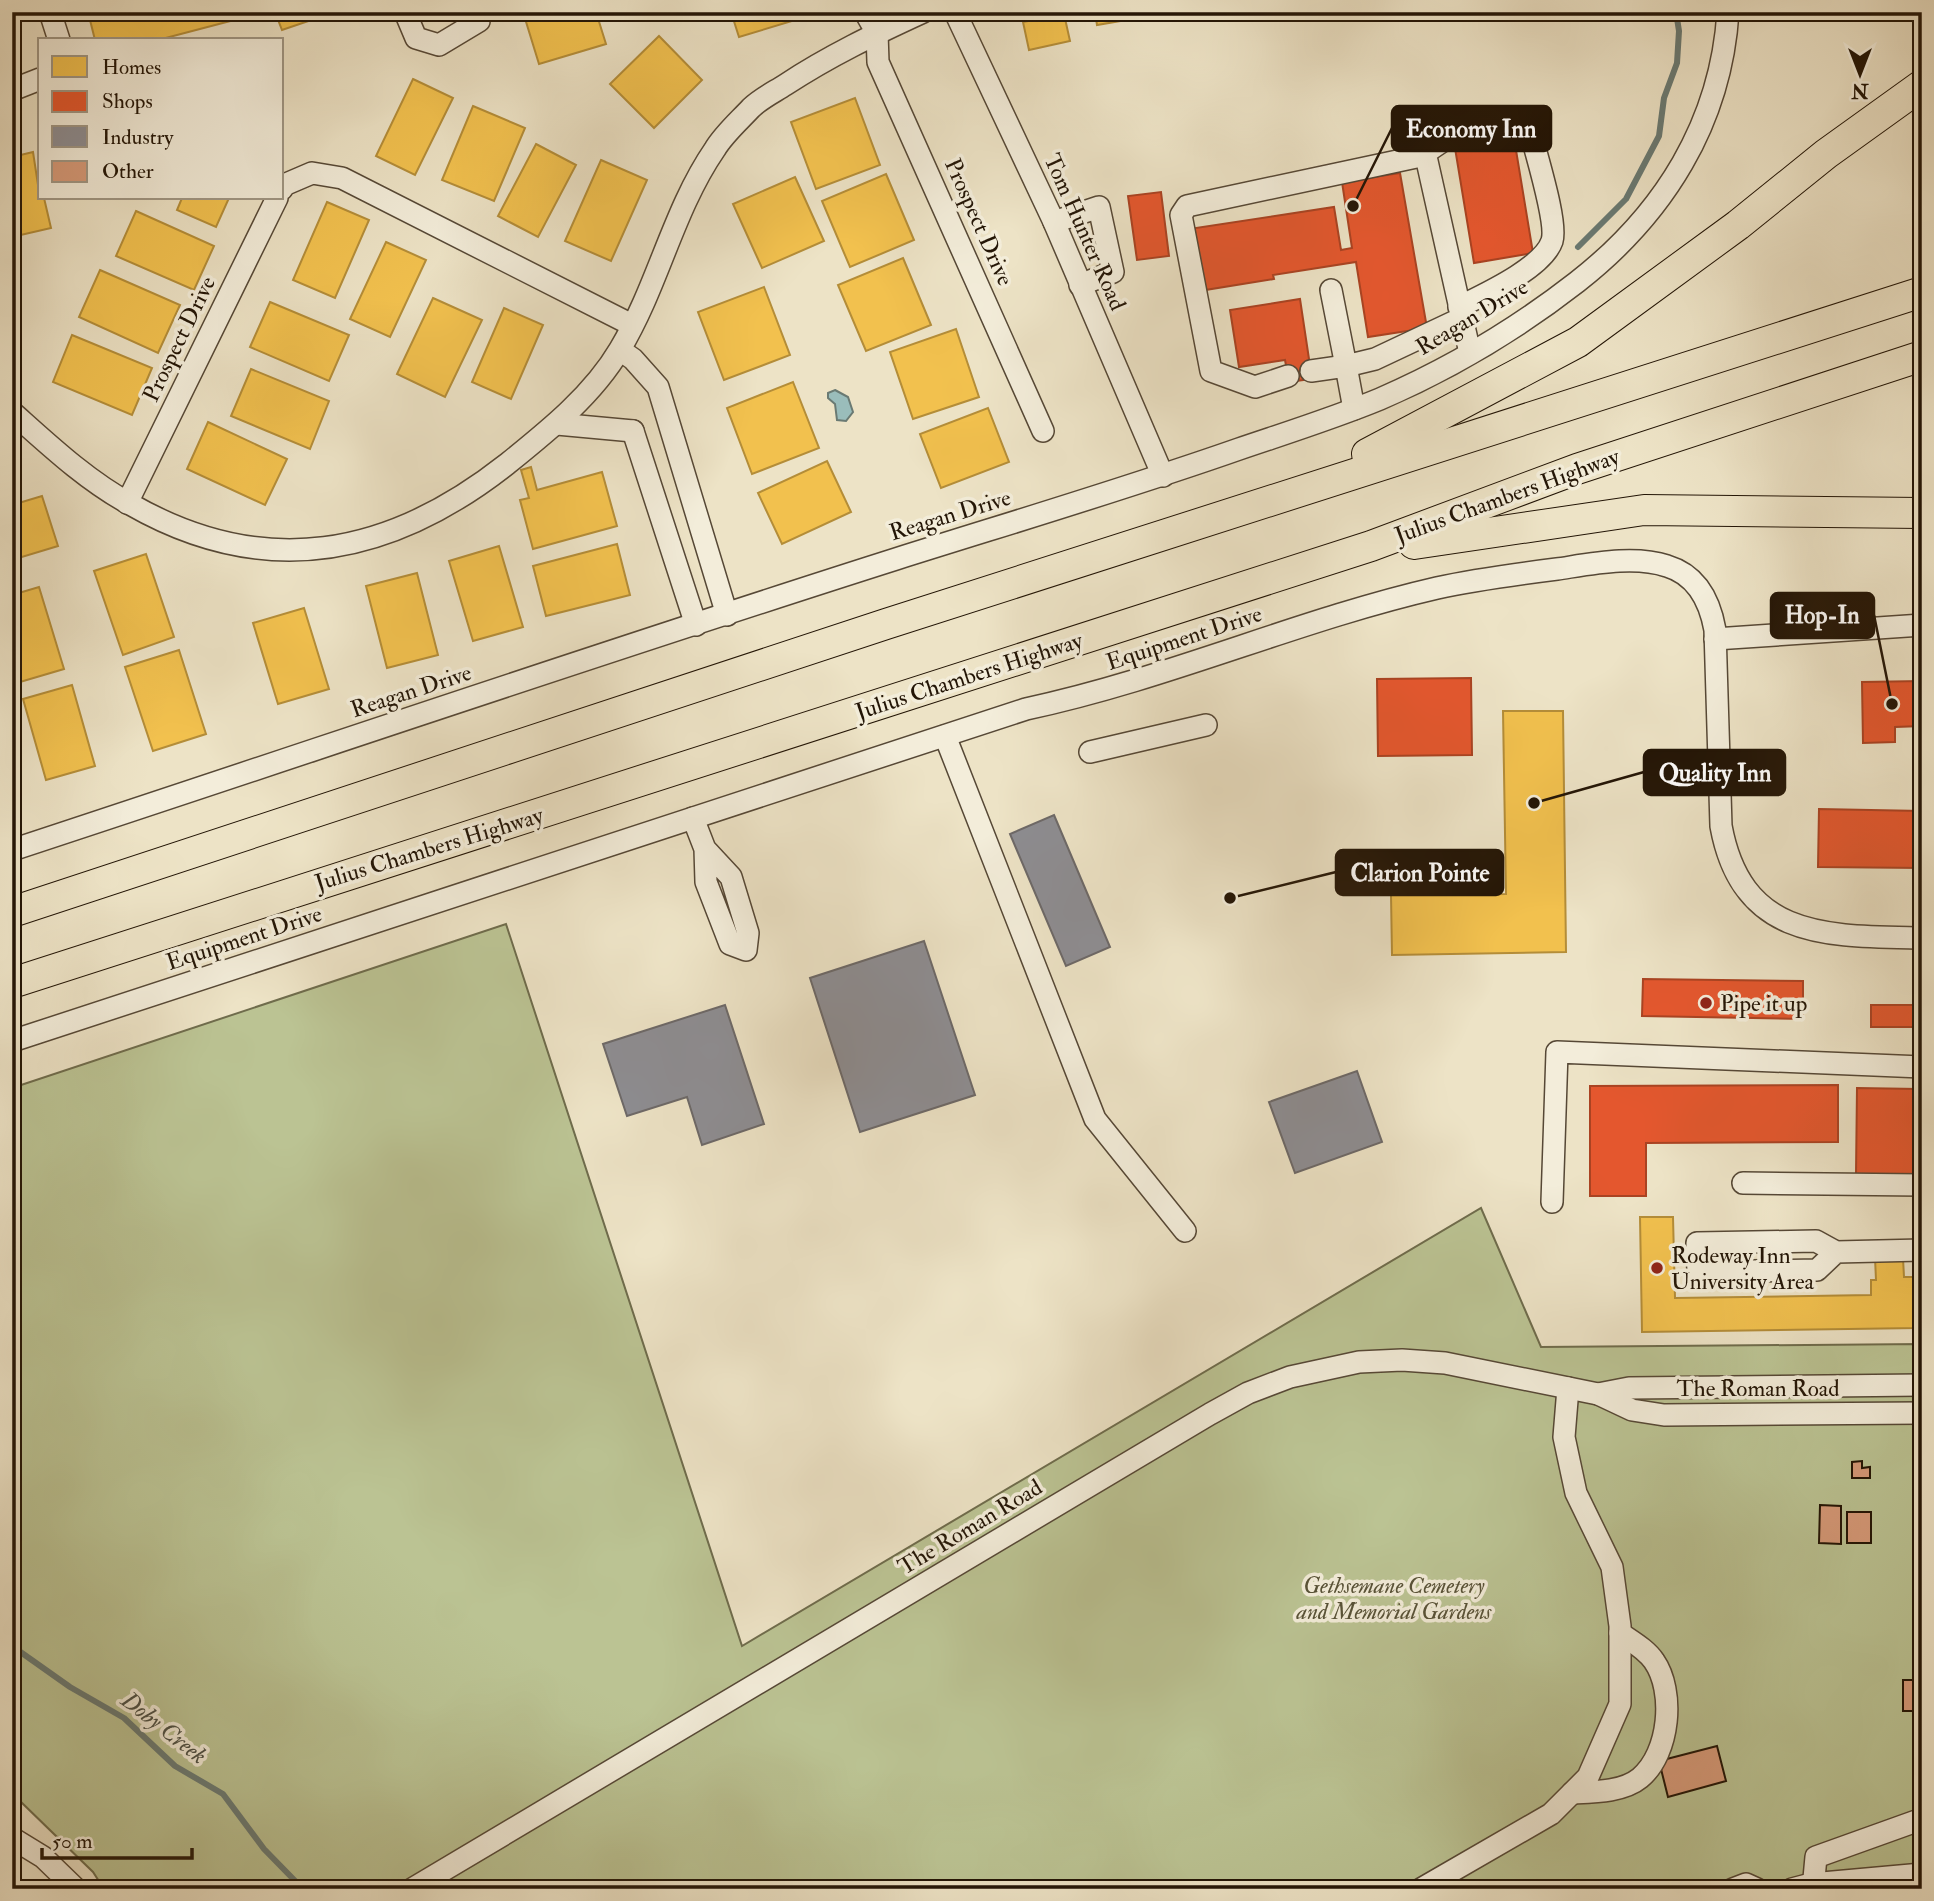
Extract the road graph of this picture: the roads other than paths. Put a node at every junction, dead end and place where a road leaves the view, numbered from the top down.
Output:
1 (50, 12) edge
2 (405, 12) edge
3 (479, 12) edge
4 (865, 12) edge
5 (923, 12) edge
6 (955, 12) edge
7 (1728, 12) edge
8 (877, 33) junction
9 (58, 38) edge
10 (38, 80) edge
11 (1922, 85) edge
12 (13, 86) edge
13 (1421, 156) junction
14 (284, 185) edge
15 (276, 200) edge
16 (1054, 222) junction
17 (1080, 285) junction
18 (1331, 290) dead end
19 (1922, 292) edge
20 (1461, 313) junction
21 (632, 325) junction
22 (620, 350) junction
23 (1470, 353) junction
24 (1922, 356) edge
25 (1346, 366) junction
26 (1311, 371) dead end
27 (1288, 376) dead end
28 (1354, 409) junction
29 (12, 412) edge
30 (664, 414) junction
31 (557, 424) junction
32 (633, 431) junction
33 (1043, 431) dead end
34 (1163, 475) junction
35 (1306, 488) junction
36 (127, 503) junction
37 (1922, 513) edge
38 (1342, 555) junction
39 (710, 559) junction
40 (678, 570) junction
41 (727, 615) junction
42 (696, 625) junction
43 (1922, 625) edge
44 (1715, 639) junction
45 (1206, 725) dead end
46 (945, 736) junction
47 (1090, 752) dead end
48 (693, 818) junction
49 (705, 849) dead end
50 (12, 850) edge
51 (12, 912) edge
52 (1922, 938) edge
53 (12, 983) edge
54 (12, 1041) edge
55 (1922, 1067) edge
56 (1743, 1183) dead end
57 (1922, 1185) edge
58 (1552, 1202) dead end
59 (1185, 1231) dead end
60 (1922, 1250) edge
61 (1836, 1251) junction
62 (1922, 1385) edge
63 (1569, 1388) junction
64 (1598, 1394) junction
65 (1922, 1413) edge
66 (1620, 1633) junction
67 (1572, 1793) junction
68 (1922, 1819) edge
69 (12, 1838) edge
70 (1922, 1874) edge
71 (1805, 1887) edge
72 (76, 1889) edge
73 (412, 1889) edge
74 (1421, 1889) edge
75 (1733, 1889) edge
76 (1757, 1889) edge

1 - 9 street
2 - 3 street
4 - 8 street, Prospect Drive
5 - 8 street
6 - 16 street, Tom Hunter Road
7 - 23 street, Reagan Drive
8 - 21 street
8 - 33 street, Prospect Drive
10 - 12 street
11 - 35 highway
13 - 20 street
13 - 20 street
13 - 27 street
14 - 21 street
15 - 36 street, Prospect Drive
16 - 17 street, Tom Hunter Road
16 - 17 street
17 - 34 street, Tom Hunter Road
18 - 25 street
19 - 35 highway
20 - 23 street
20 - 25 street
21 - 22 street
22 - 30 street
22 - 31 street
23 - 28 street, Reagan Drive
24 - 38 highway, Julius Chambers Highway
25 - 26 street
25 - 28 street
28 - 34 street, Reagan Drive
29 - 36 street
30 - 32 street
30 - 39 street
31 - 32 street
31 - 36 street
32 - 40 street
34 - 41 street, Reagan Drive
35 - 51 highway
37 - 38 highway
38 - 53 highway, Julius Chambers Highway
39 - 40 street
39 - 41 street
40 - 42 street
41 - 42 street, Reagan Drive
42 - 50 street, Reagan Drive
43 - 44 street
44 - 46 street, Equipment Drive
44 - 52 street, Equipment Drive
45 - 47 street
46 - 48 street, Equipment Drive
46 - 59 street
48 - 49 street
48 - 54 street, Equipment Drive
55 - 58 street
56 - 57 street
60 - 61 street
61 - 61 street
62 - 64 street, The Roman Road
63 - 64 street, The Roman Road
63 - 66 street
63 - 73 street, The Roman Road
64 - 65 street, The Roman Road
66 - 67 street
66 - 67 street
67 - 74 street
68 - 71 street
69 - 72 street
70 - 71 street
75 - 76 street

